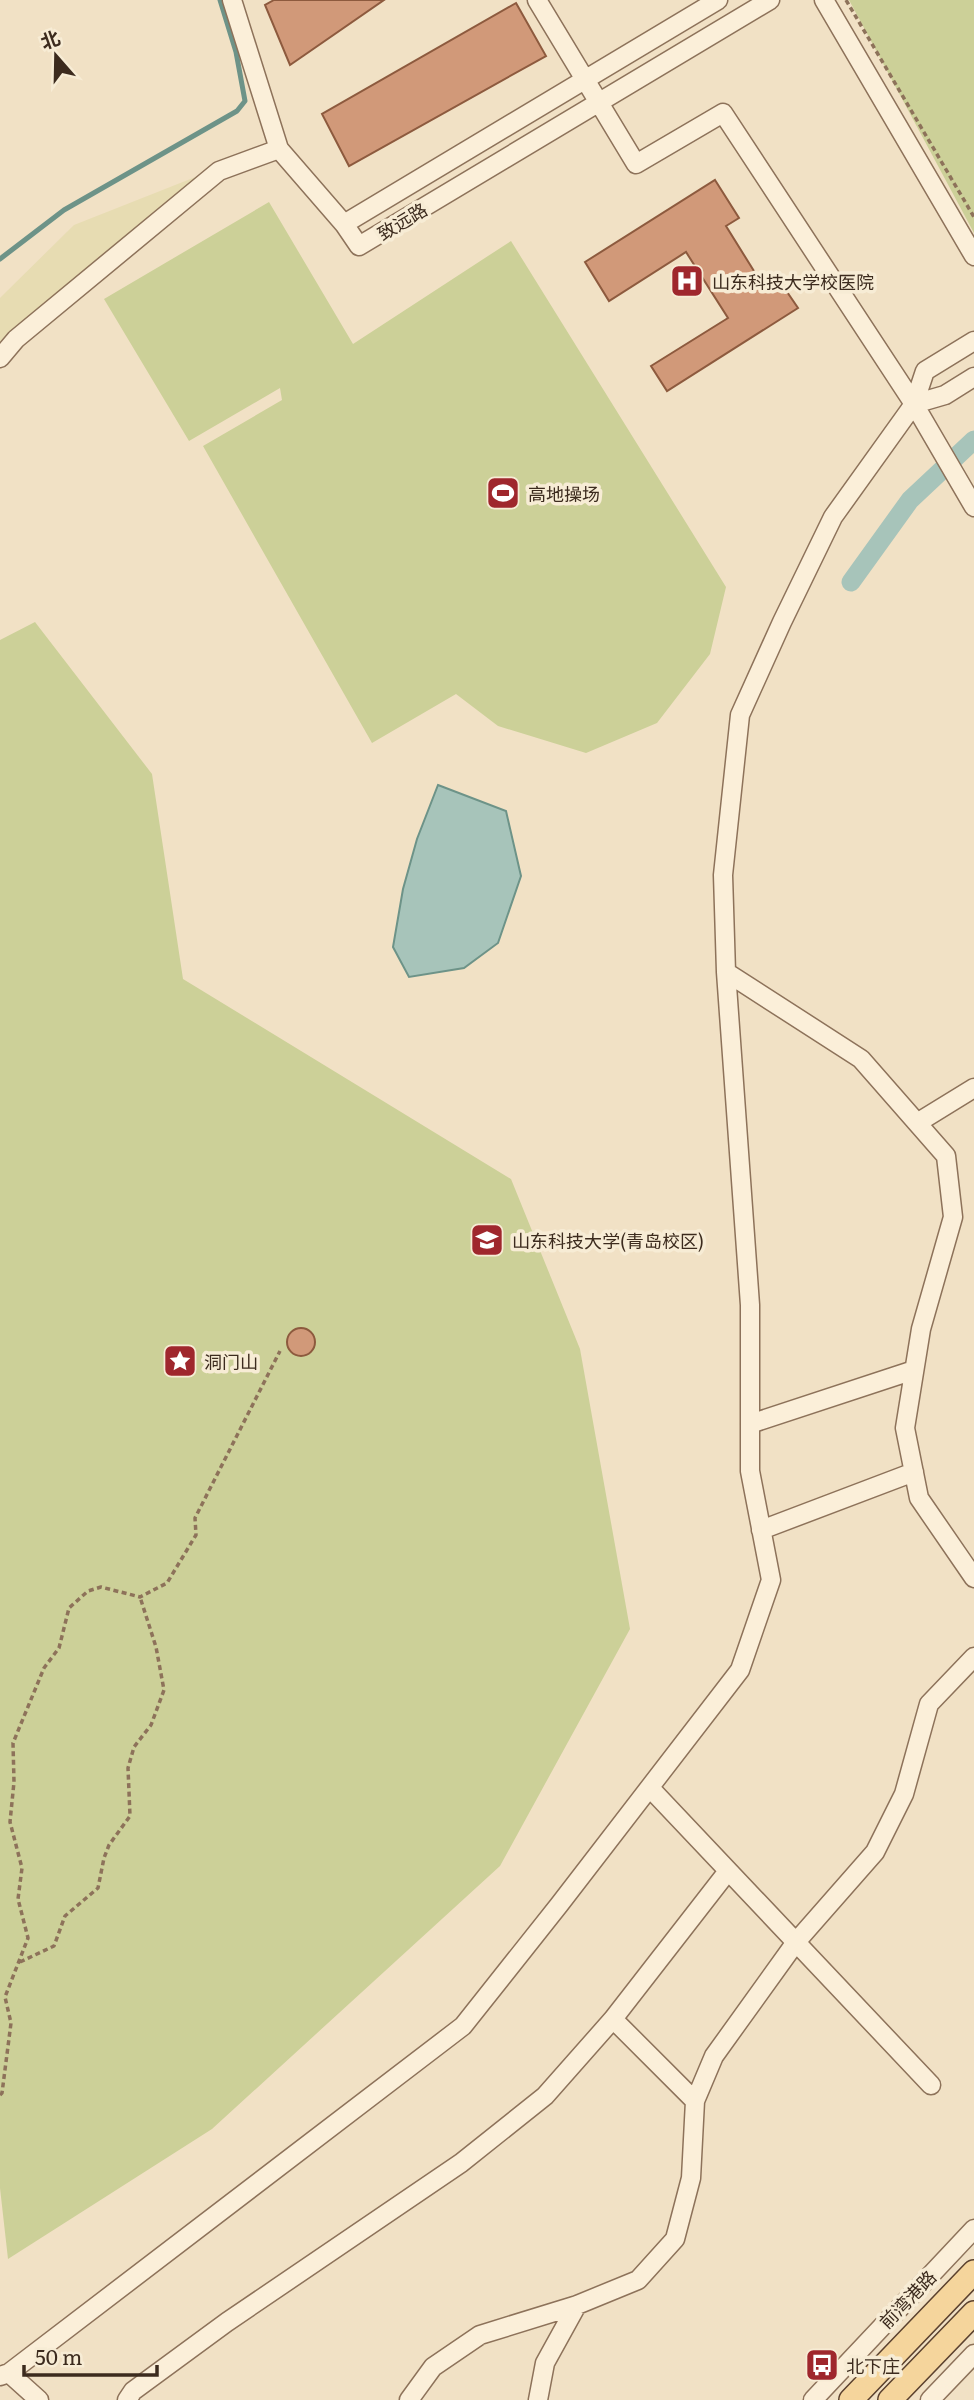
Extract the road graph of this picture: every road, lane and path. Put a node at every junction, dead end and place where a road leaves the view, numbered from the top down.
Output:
1 (232, 0) edge
2 (537, 0) edge
3 (718, 0) edge
4 (770, 0) edge
5 (824, 0) edge
6 (846, 0) edge
7 (584, 80) junction
8 (599, 104) junction
9 (279, 149) junction
10 (974, 217) edge
11 (344, 224) junction
12 (974, 256) edge
13 (974, 341) edge
14 (0, 358) edge
15 (974, 377) edge
16 (914, 404) junction
17 (974, 507) edge
18 (726, 972) junction
19 (974, 1088) edge
20 (916, 1123) junction
21 (281, 1351) dead end
22 (915, 1370) junction
23 (750, 1424) junction
24 (914, 1472) junction
25 (761, 1530) junction
26 (974, 1578) edge
27 (139, 1597) junction
28 (974, 1657) edge
29 (650, 1788) junction
30 (728, 1871) junction
31 (796, 1942) junction
32 (20, 1962) junction
33 (613, 2019) junction
34 (931, 2085) dead end
35 (0, 2095) edge
36 (695, 2101) junction
37 (974, 2229) edge
38 (974, 2272) edge
39 (577, 2305) junction
40 (974, 2313) edge
41 (974, 2354) edge
42 (5, 2374) edge
43 (39, 2400) edge
44 (127, 2400) edge
45 (409, 2400) edge
46 (538, 2400) edge
47 (813, 2400) edge
48 (851, 2400) edge
49 (890, 2400) edge
50 (930, 2400) edge

1 - 9 street
2 - 7 street
3 - 7 street, 致远路
4 - 8 street, 致远路
5 - 12 street
6 - 10 path
7 - 8 street
7 - 11 street, 致远路
8 - 11 street, 致远路
8 - 16 street
9 - 11 street
9 - 14 street
13 - 16 street
15 - 16 street
16 - 17 street
16 - 18 street
18 - 20 street
18 - 23 street
19 - 20 street
20 - 22 street
21 - 27 path
22 - 23 street
22 - 24 street
23 - 25 street
24 - 25 street
24 - 26 street
25 - 29 street
27 - 32 path
27 - 32 path
28 - 31 street
29 - 30 street
29 - 42 street
30 - 31 street
30 - 33 street
31 - 34 street
31 - 36 street
32 - 35 path
33 - 36 street
33 - 44 street
36 - 39 street
37 - 47 street, 前湾港路
38 - 48 main road, 前湾港路
39 - 45 street
39 - 46 street
40 - 49 main road
41 - 50 street
42 - 43 street

